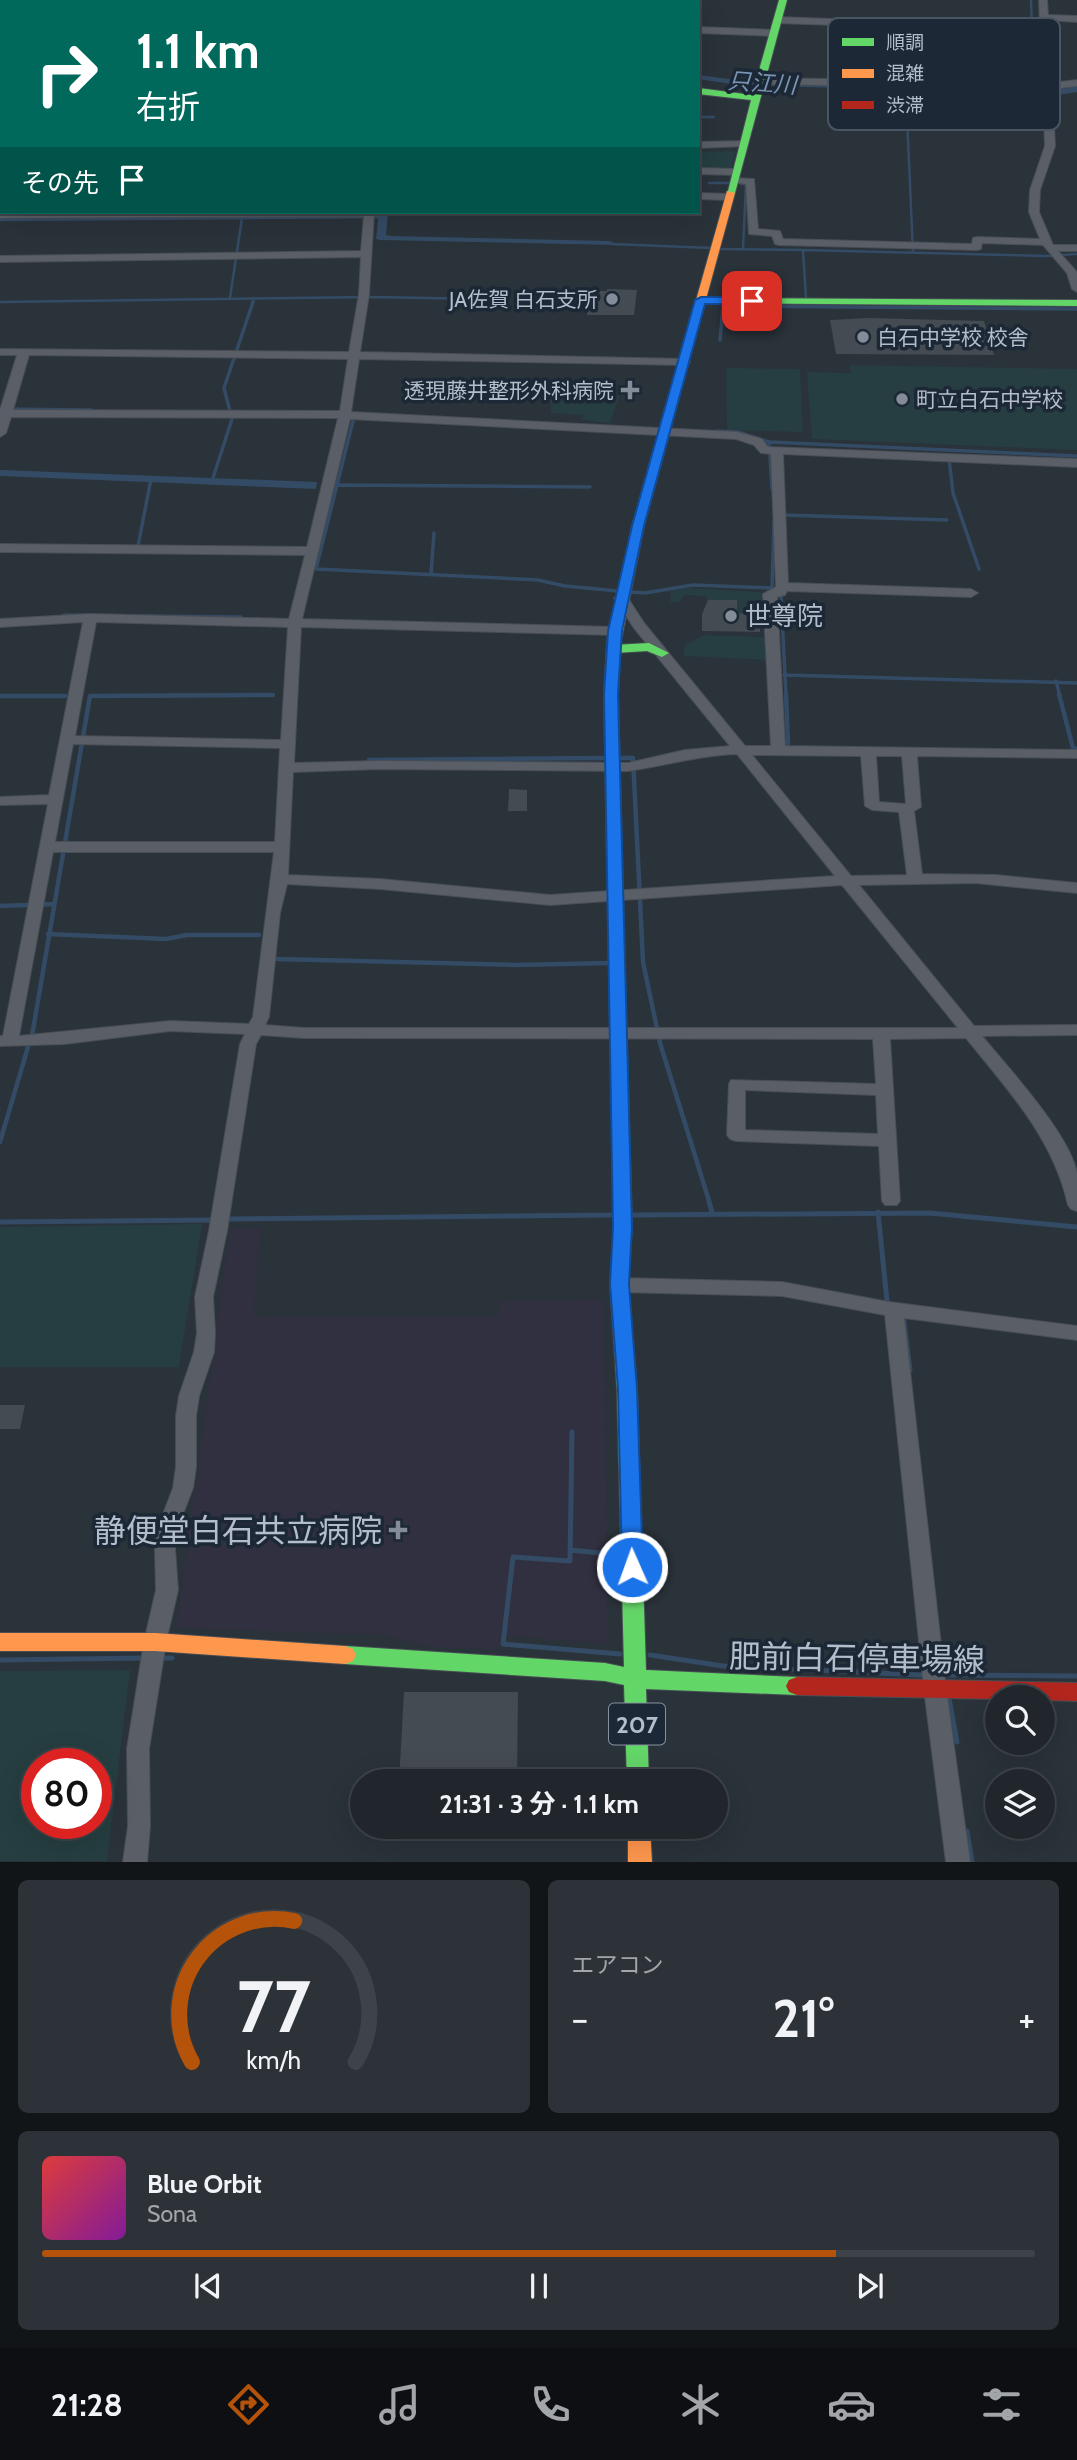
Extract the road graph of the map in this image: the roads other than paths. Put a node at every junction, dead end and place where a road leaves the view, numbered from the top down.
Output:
1 (783, 0) edge
2 (1043, 0) edge
3 (1044, 17) joint
4 (1077, 19) edge
5 (776, 27) junction
6 (828, 28) edge
7 (700, 30) edge
8 (828, 86) edge
9 (759, 89) junction
10 (700, 91) edge
11 (1049, 130) edge
12 (744, 143) junction
13 (700, 145) edge
14 (700, 172) edge
15 (733, 183) junction
16 (700, 195) edge
17 (0, 215) edge
18 (369, 215) edge
19 (1077, 248) edge
20 (1051, 250) junction
21 (366, 254) junction
22 (0, 259) edge
23 (1077, 289) edge
24 (701, 300) junction
25 (1077, 303) edge
26 (0, 352) edge
27 (24, 352) junction
28 (353, 355) junction
29 (684, 362) junction
30 (5, 411) edge
31 (351, 416) junction
32 (665, 431) junction
33 (0, 433) edge
34 (772, 450) junction
35 (1077, 463) edge
36 (0, 548) edge
37 (311, 551) junction
38 (782, 587) junction
39 (971, 593) dead end
40 (622, 594) junction
41 (90, 618) junction
42 (295, 621) junction
43 (0, 623) edge
44 (615, 631) junction
45 (614, 649) junction
46 (662, 653) junction
47 (78, 740) junction
48 (288, 744) junction
49 (778, 751) junction
50 (868, 751) junction
51 (909, 751) junction
52 (744, 752) junction
53 (1077, 754) edge
54 (621, 763) junction
55 (287, 768) junction
56 (56, 799) junction
57 (0, 801) edge
58 (906, 808) junction
59 (59, 847) junction
60 (282, 847) junction
61 (280, 879) junction
62 (915, 879) junction
63 (848, 881) junction
64 (1077, 888) edge
65 (615, 896) junction
66 (255, 1030) junction
67 (1077, 1030) edge
68 (617, 1032) junction
69 (971, 1032) junction
70 (881, 1034) junction
71 (17, 1041) edge
72 (884, 1090) junction
73 (887, 1140) junction
74 (891, 1201) dead end
75 (1077, 1205) edge
76 (619, 1284) junction
77 (895, 1310) junction
78 (1077, 1334) edge
79 (0, 1642) edge
80 (154, 1652) junction
81 (636, 1672) junction
82 (938, 1689) junction
83 (1077, 1692) edge
84 (638, 1769) edge
85 (639, 1839) edge
86 (135, 1861) edge
87 (640, 1861) edge
88 (958, 1861) edge

1 - 5 main road, 207
2 - 3 street
3 - 4 street
5 - 6 street
5 - 7 street
5 - 9 main road, 207
8 - 9 street
9 - 10 main road
9 - 12 main road, 207
11 - 20 street
12 - 13 street
12 - 15 main road, 207
14 - 15 street
15 - 16 street
15 - 20 street
15 - 24 main road, 207
17 - 18 street
18 - 21 street
19 - 20 street
20 - 23 street
21 - 22 street
21 - 28 street
24 - 25 main road
24 - 29 main road, 207
26 - 27 street
27 - 28 street
27 - 30 street
28 - 29 street
28 - 31 street
29 - 32 main road, 207
30 - 31 street
30 - 33 street
31 - 32 street
31 - 37 street
32 - 34 street
32 - 40 main road, 207
34 - 35 street
34 - 38 street
36 - 37 street
37 - 42 street
38 - 39 street
38 - 49 street
40 - 44 main road, 207
40 - 46 street
41 - 42 street
41 - 43 street
41 - 47 street
42 - 44 street
42 - 48 street
44 - 45 main road, 207
45 - 46 main road
45 - 54 main road, 207
46 - 52 street
47 - 48 street
47 - 56 street
48 - 55 street
49 - 50 street
49 - 52 street
50 - 51 street
50 - 58 street
51 - 53 street
51 - 58 street
52 - 54 street
52 - 63 street
54 - 55 street
54 - 65 main road, 207
55 - 60 street
56 - 57 street
56 - 59 street
58 - 62 street
59 - 60 street
59 - 71 street
60 - 61 street
61 - 65 street
61 - 66 street
62 - 63 street
62 - 64 street
63 - 65 street
63 - 69 street
65 - 68 main road, 207
66 - 68 street
66 - 71 street
66 - 80 street
67 - 69 street
68 - 70 street
68 - 76 main road, 207
69 - 70 street
69 - 75 street
70 - 72 street
72 - 73 street
72 - 73 street
73 - 74 street
76 - 77 street
76 - 81 main road, 207
77 - 78 street
77 - 82 street
79 - 80 main road, 肥前白石停車場線
80 - 81 main road, 肥前白石停車場線
80 - 86 street
81 - 82 main road, 肥前白石停車場線
81 - 84 main road, 207
82 - 83 main road, 肥前白石停車場線
82 - 88 street
85 - 87 main road

